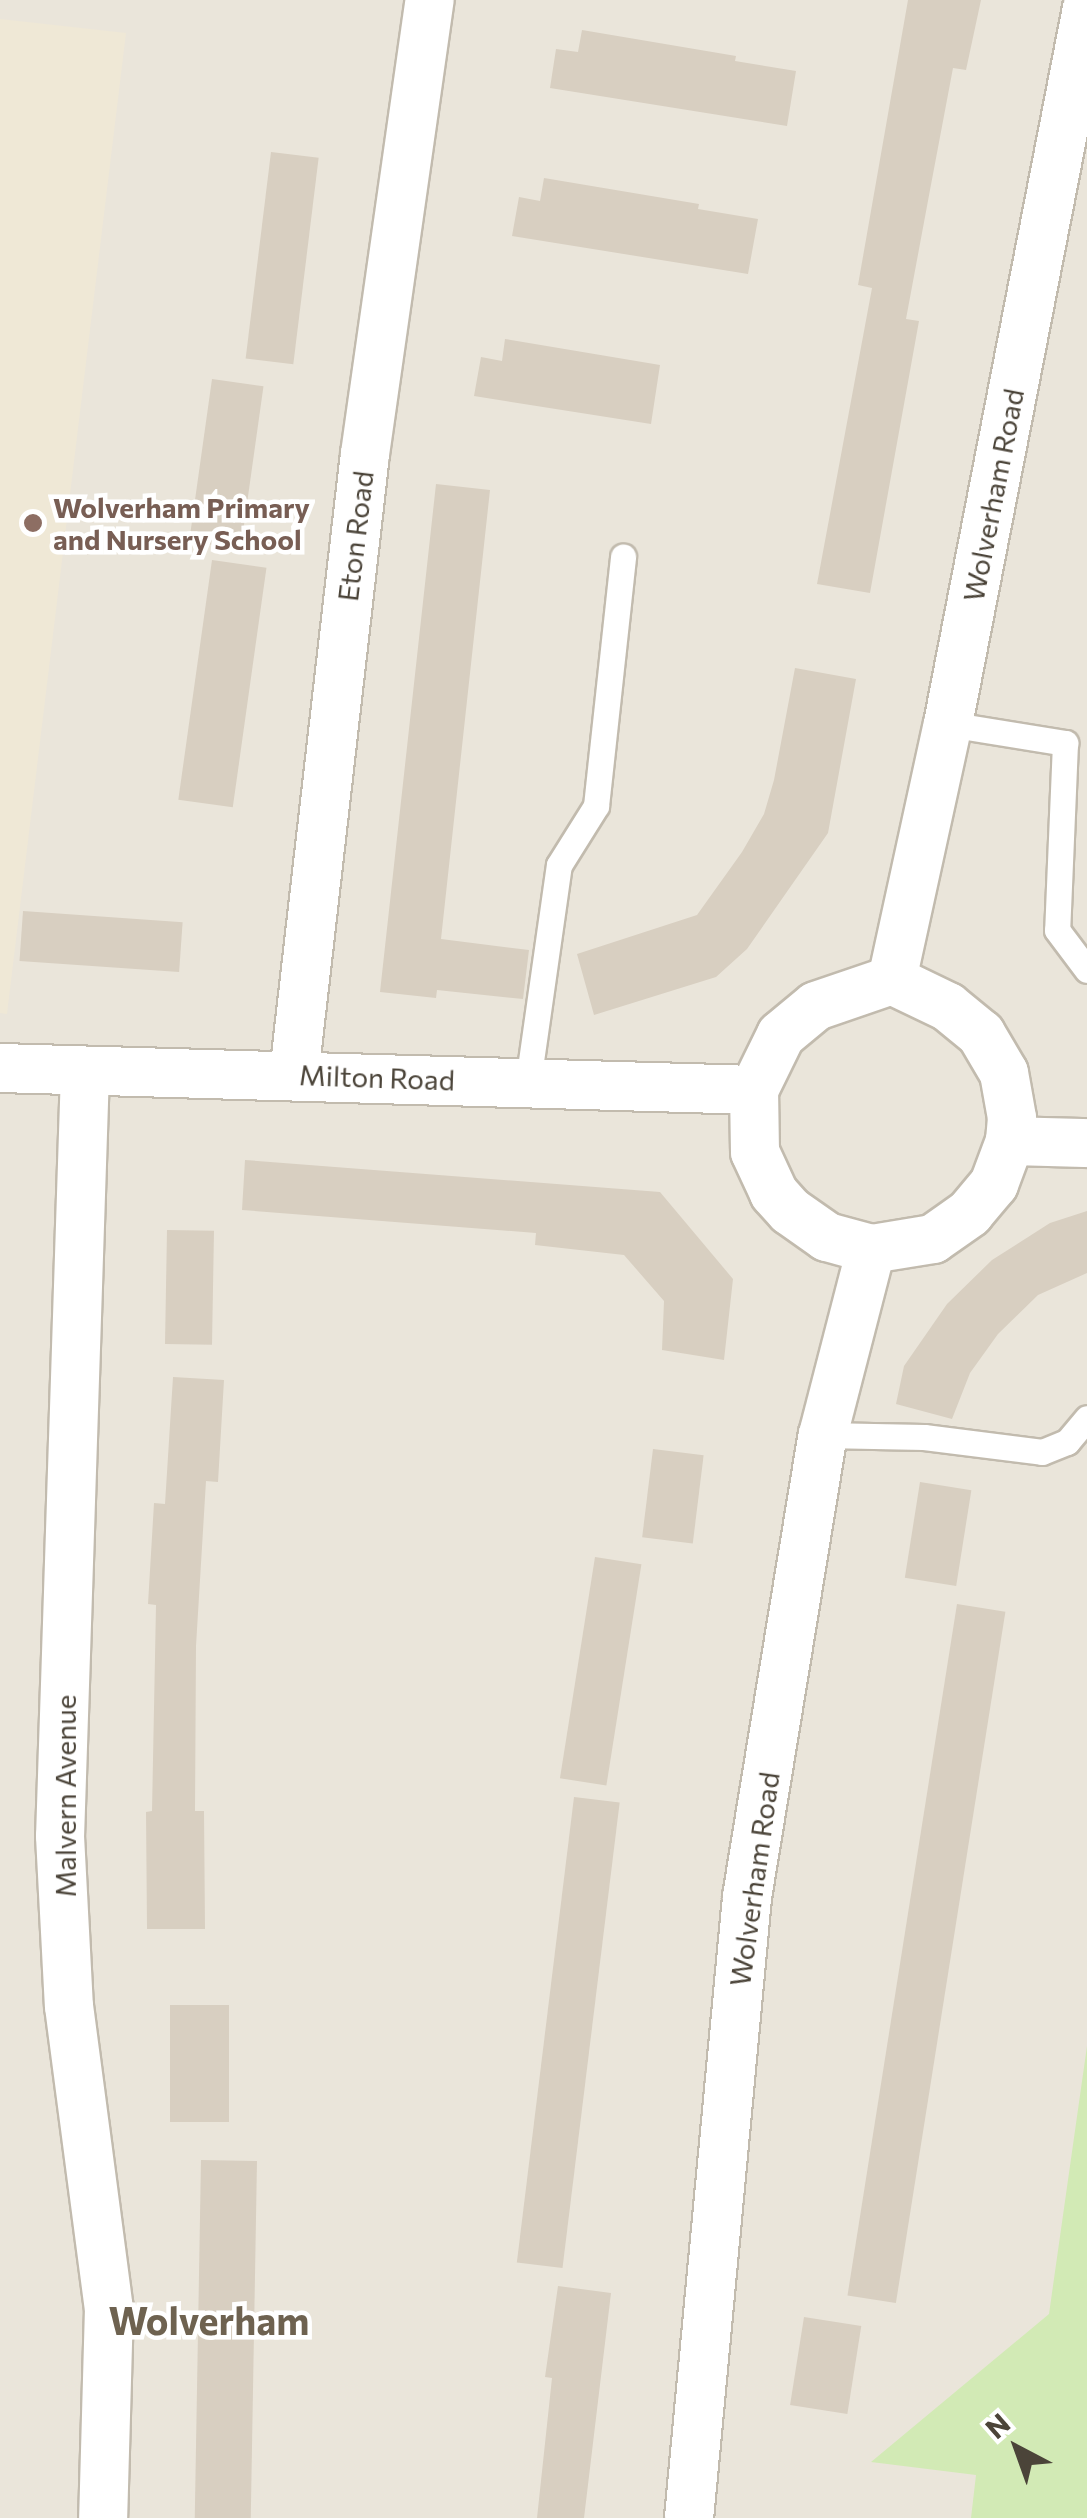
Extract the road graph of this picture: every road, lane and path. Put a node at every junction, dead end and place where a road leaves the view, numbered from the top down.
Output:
1 (430, 0) edge
2 (1087, 8) edge
3 (623, 556) dead end
4 (948, 724) junction
5 (1087, 970) edge
6 (892, 980) junction
7 (0, 1068) edge
8 (85, 1072) junction
9 (294, 1074) junction
10 (528, 1082) junction
11 (754, 1090) junction
12 (1010, 1141) junction
13 (1087, 1144) edge
14 (871, 1249) junction
15 (1087, 1418) edge
16 (822, 1435) junction
17 (104, 2518) edge
18 (689, 2518) edge

1 - 9 street, Eton Road
2 - 4 street, Wolverham Road
3 - 10 lane
4 - 5 lane
4 - 6 street, Wolverham Road
6 - 11 street
6 - 12 street
7 - 8 street, Milton Road
8 - 9 street, Milton Road
8 - 17 street, Malvern Avenue
9 - 10 street, Milton Road
10 - 11 street, Milton Road
11 - 14 street
12 - 13 street
12 - 14 street
14 - 16 street, Wolverham Road
15 - 16 lane
16 - 18 street, Wolverham Road

